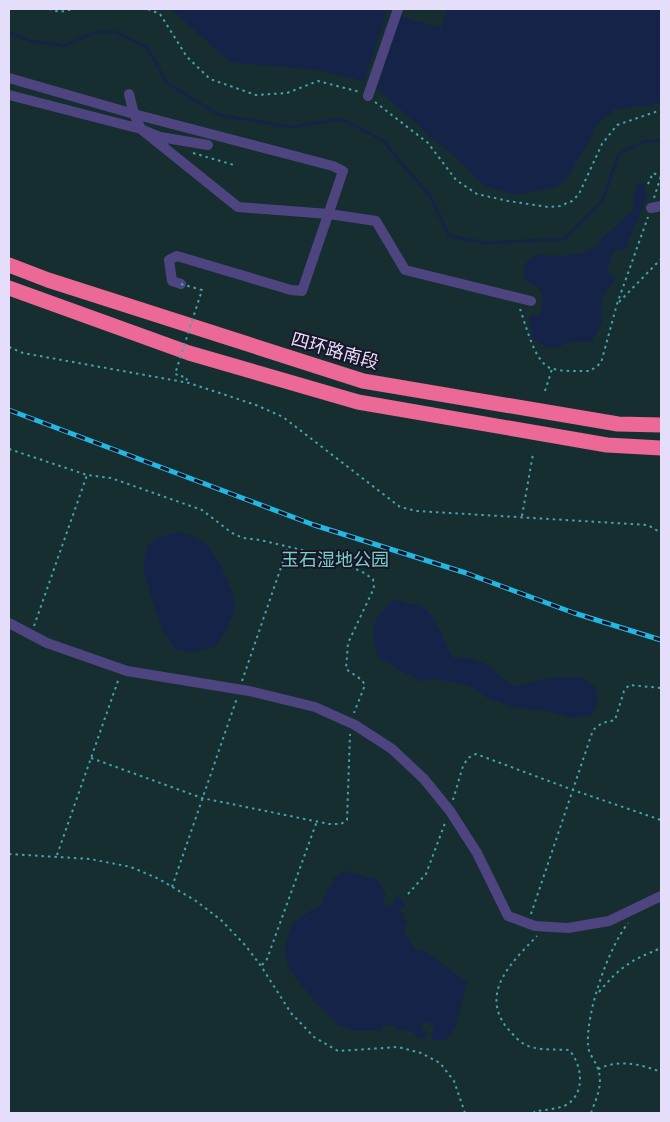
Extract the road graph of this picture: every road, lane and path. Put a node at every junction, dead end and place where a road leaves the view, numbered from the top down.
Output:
1 (49, 9) edge
2 (74, 9) edge
3 (148, 9) edge
4 (398, 9) edge
5 (9, 78) edge
6 (129, 94) dead end
7 (9, 96) edge
8 (368, 96) junction
9 (661, 110) edge
10 (134, 114) junction
11 (141, 129) junction
12 (208, 145) dead end
13 (190, 152) dead end
14 (234, 165) dead end
15 (661, 176) edge
16 (648, 184) dead end
17 (656, 207) edge
18 (329, 214) junction
19 (661, 259) edge
20 (9, 265) edge
21 (181, 284) joint
22 (9, 288) edge
23 (516, 297) junction
24 (531, 300) dead end
25 (618, 304) junction
26 (9, 347) edge
27 (552, 368) junction
28 (186, 383) junction
29 (545, 391) dead end
30 (661, 426) edge
31 (661, 448) edge
32 (9, 450) edge
33 (533, 454) dead end
34 (87, 475) junction
35 (522, 516) junction
36 (661, 533) edge
37 (288, 547) junction
38 (9, 623) edge
39 (31, 635) junction
40 (122, 669) junction
41 (661, 688) edge
42 (240, 689) junction
43 (350, 723) junction
44 (91, 758) junction
45 (573, 790) junction
46 (202, 798) junction
47 (450, 810) junction
48 (661, 820) edge
49 (317, 821) junction
50 (9, 854) edge
51 (56, 856) junction
52 (172, 887) junction
53 (408, 894) dead end
54 (661, 896) edge
55 (640, 907) junction
56 (527, 923) junction
57 (546, 927) junction
58 (661, 948) edge
59 (262, 966) junction
60 (597, 994) junction
61 (598, 1069) junction
62 (661, 1072) edge
63 (465, 1113) edge
64 (533, 1113) edge
65 (591, 1113) edge

1 - 2 path
3 - 8 path
4 - 8 lane
5 - 10 lane
6 - 10 lane
7 - 11 lane
8 - 9 path
10 - 11 lane
10 - 18 lane
11 - 12 lane
11 - 18 lane
13 - 14 path
15 - 16 path
15 - 17 path
17 - 25 path
18 - 21 lane
18 - 23 lane
19 - 25 path
20 - 30 highway, 四环路南段
21 - 28 path, bridge
22 - 31 highway
23 - 24 lane
23 - 27 path
25 - 27 path
26 - 28 path
27 - 29 path
28 - 35 path
32 - 34 path
33 - 35 path
34 - 37 path
34 - 39 path
35 - 36 path
37 - 42 path
37 - 43 path
38 - 39 lane
39 - 40 lane
40 - 42 lane
40 - 44 path
41 - 45 path
42 - 43 lane
42 - 46 path
43 - 47 lane
43 - 49 path
44 - 46 path
44 - 51 path
45 - 47 path
45 - 48 path
45 - 56 path
46 - 49 path
46 - 52 path
47 - 53 path
47 - 56 lane
49 - 59 path
50 - 51 path
51 - 52 path
52 - 59 path
54 - 55 lane
55 - 57 lane
55 - 60 path
56 - 57 lane
57 - 64 path
58 - 60 path
59 - 63 path
60 - 61 path
61 - 62 path
61 - 65 path

